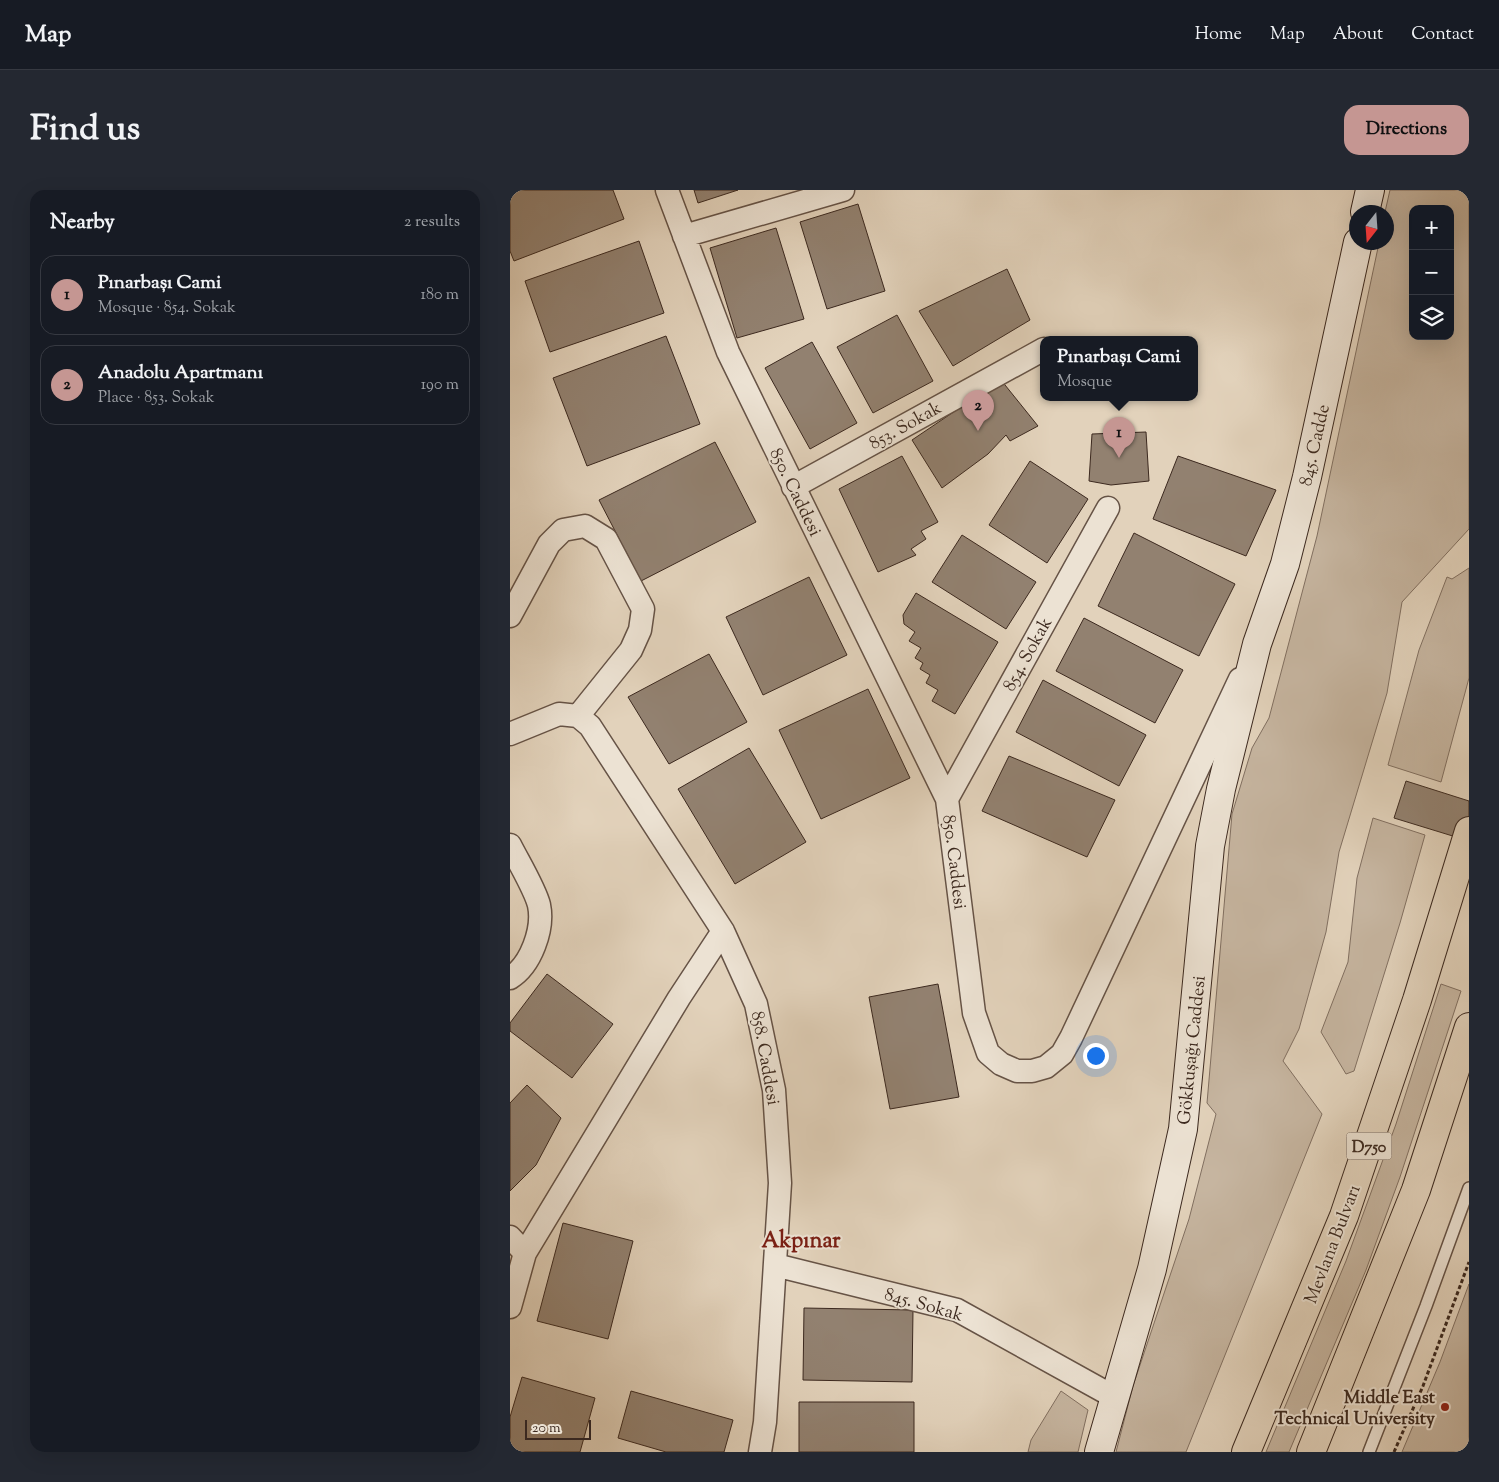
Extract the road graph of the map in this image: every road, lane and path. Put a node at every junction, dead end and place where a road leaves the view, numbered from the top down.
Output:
1 (667, 190) edge
2 (843, 190) edge
3 (1370, 190) edge
4 (1367, 205) edge
5 (684, 236) junction
6 (1356, 250) edge
7 (1040, 351) edge
8 (793, 487) junction
9 (1108, 508) dead end
10 (510, 616) edge
11 (1257, 644) junction
12 (578, 716) junction
13 (510, 734) edge
14 (947, 799) junction
15 (1469, 831) edge
16 (510, 845) edge
17 (723, 931) junction
18 (510, 978) edge
19 (1469, 1028) edge
20 (1469, 1188) edge
21 (518, 1245) edge
22 (1469, 1262) edge
23 (775, 1265) junction
24 (510, 1307) edge
25 (1116, 1398) junction
26 (760, 1452) edge
27 (1099, 1452) edge
28 (1246, 1452) edge
29 (1311, 1452) edge
30 (1369, 1452) edge
31 (1394, 1452) edge

1 - 5 street, 850. Caddesi
2 - 5 street
3 - 4 street
5 - 8 street, 850. Caddesi
6 - 11 street, 845. Cadde
7 - 8 street, 853. Sokak
8 - 14 street, 850. Caddesi
9 - 14 street, 854. Sokak
10 - 12 street
11 - 14 street, 850. Caddesi
11 - 25 street, Gökkuşağı Caddesi
12 - 13 street
12 - 17 street, 858. Caddesi
15 - 28 highway, Mevlana Bulvarı / D750
16 - 18 street
17 - 21 street
17 - 23 street, 858. Caddesi
19 - 29 highway
20 - 30 lane
21 - 24 street
22 - 31 path
23 - 25 street, 845. Sokak
23 - 26 street, 858. Caddesi
25 - 27 street, Gökkuşağı Caddesi

